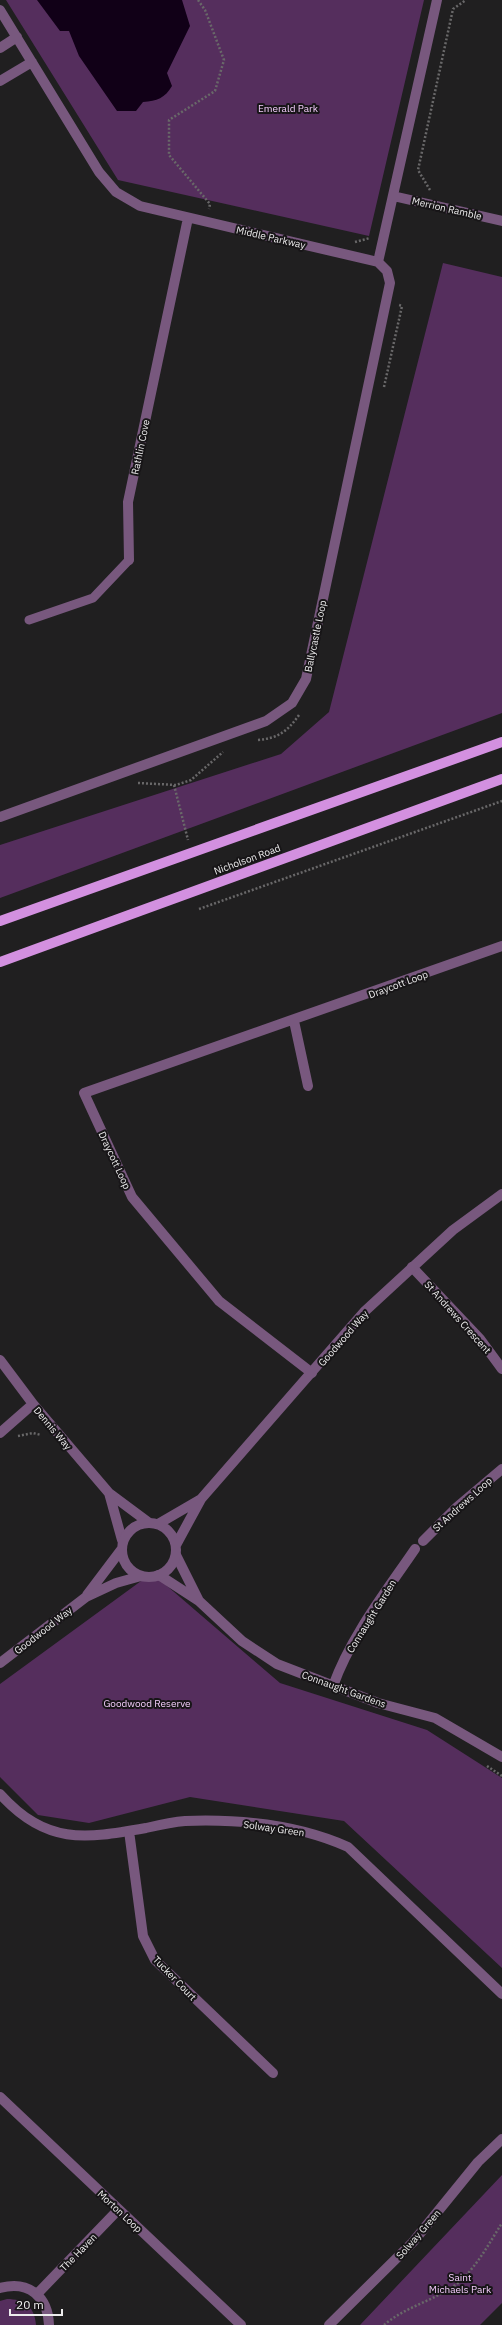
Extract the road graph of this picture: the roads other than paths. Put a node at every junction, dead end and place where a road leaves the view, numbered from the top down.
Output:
1 (437, 0) edge
2 (0, 10) edge
3 (17, 37) junction
4 (0, 48) edge
5 (32, 62) junction
6 (0, 81) edge
7 (393, 196) junction
8 (188, 218) junction
9 (502, 221) edge
10 (378, 262) junction
11 (129, 560) joint
12 (29, 620) dead end
13 (502, 742) edge
14 (502, 779) edge
15 (0, 816) edge
16 (0, 920) edge
17 (502, 946) edge
18 (0, 962) edge
19 (294, 1021) junction
20 (308, 1086) dead end
21 (502, 1194) edge
22 (412, 1267) junction
23 (0, 1360) edge
24 (502, 1369) edge
25 (312, 1374) junction
26 (33, 1404) junction
27 (2, 1432) edge
28 (502, 1469) edge
29 (109, 1493) junction
30 (201, 1499) junction
31 (153, 1523) junction
32 (423, 1541) dead end
33 (122, 1545) junction
34 (415, 1549) dead end
35 (176, 1550) junction
36 (159, 1575) junction
37 (141, 1576) junction
38 (86, 1597) junction
39 (199, 1601) junction
40 (0, 1663) edge
41 (333, 1686) junction
42 (502, 1757) edge
43 (0, 1794) edge
44 (129, 1831) junction
45 (502, 1994) edge
46 (273, 2073) dead end
47 (0, 2097) edge
48 (502, 2139) edge
49 (118, 2210) junction
50 (0, 2288) edge
51 (38, 2294) junction
52 (49, 2325) edge
53 (241, 2325) edge
54 (329, 2325) edge

1 - 7 street
2 - 3 street, Middle Parkway
3 - 4 street
3 - 5 street, Middle Parkway
5 - 6 street
5 - 8 street, Middle Parkway
7 - 9 street, Merrion Ramble
7 - 10 street
8 - 10 street, Middle Parkway
8 - 11 street, Rathlin Cove
10 - 15 street, Ballycastle Loop
11 - 12 lane, Rathlin Cove
13 - 16 main road
14 - 18 main road, Nicholson Road
17 - 19 street, Draycott Loop
19 - 20 street
19 - 25 street, Draycott Loop
21 - 22 street, Goodwood Way
22 - 24 street, St Andrews Crescent
22 - 25 street, Goodwood Way
23 - 26 street, Dennis Way
25 - 30 street, Goodwood Way
26 - 27 street
26 - 29 street, Dennis Way
28 - 32 street, St Andrews Loop
29 - 31 street, Dennis Way
29 - 33 street, Dennis Way
30 - 31 street, Goodwood Way
30 - 35 street, Goodwood Way
31 - 33 street, Goodwood Way
31 - 35 street
33 - 37 street
33 - 38 street, Goodwood Way
34 - 41 street, Connaught Garden
35 - 36 street, Goodwood Way
35 - 39 street, Connaught Gardens
36 - 37 street, Goodwood Way
36 - 39 street, Connaught Gardens
37 - 38 street, Goodwood Way
38 - 40 street, Goodwood Way
39 - 41 street, Connaught Gardens
41 - 42 street, Connaught Gardens
43 - 44 street, Solway Green
44 - 45 street, Solway Green
44 - 46 street, Tucker Court
47 - 49 street, Morton Loop
48 - 54 street, Solway Green
49 - 51 street, The Haven
49 - 53 street, Morton Loop
50 - 51 street
51 - 52 street

